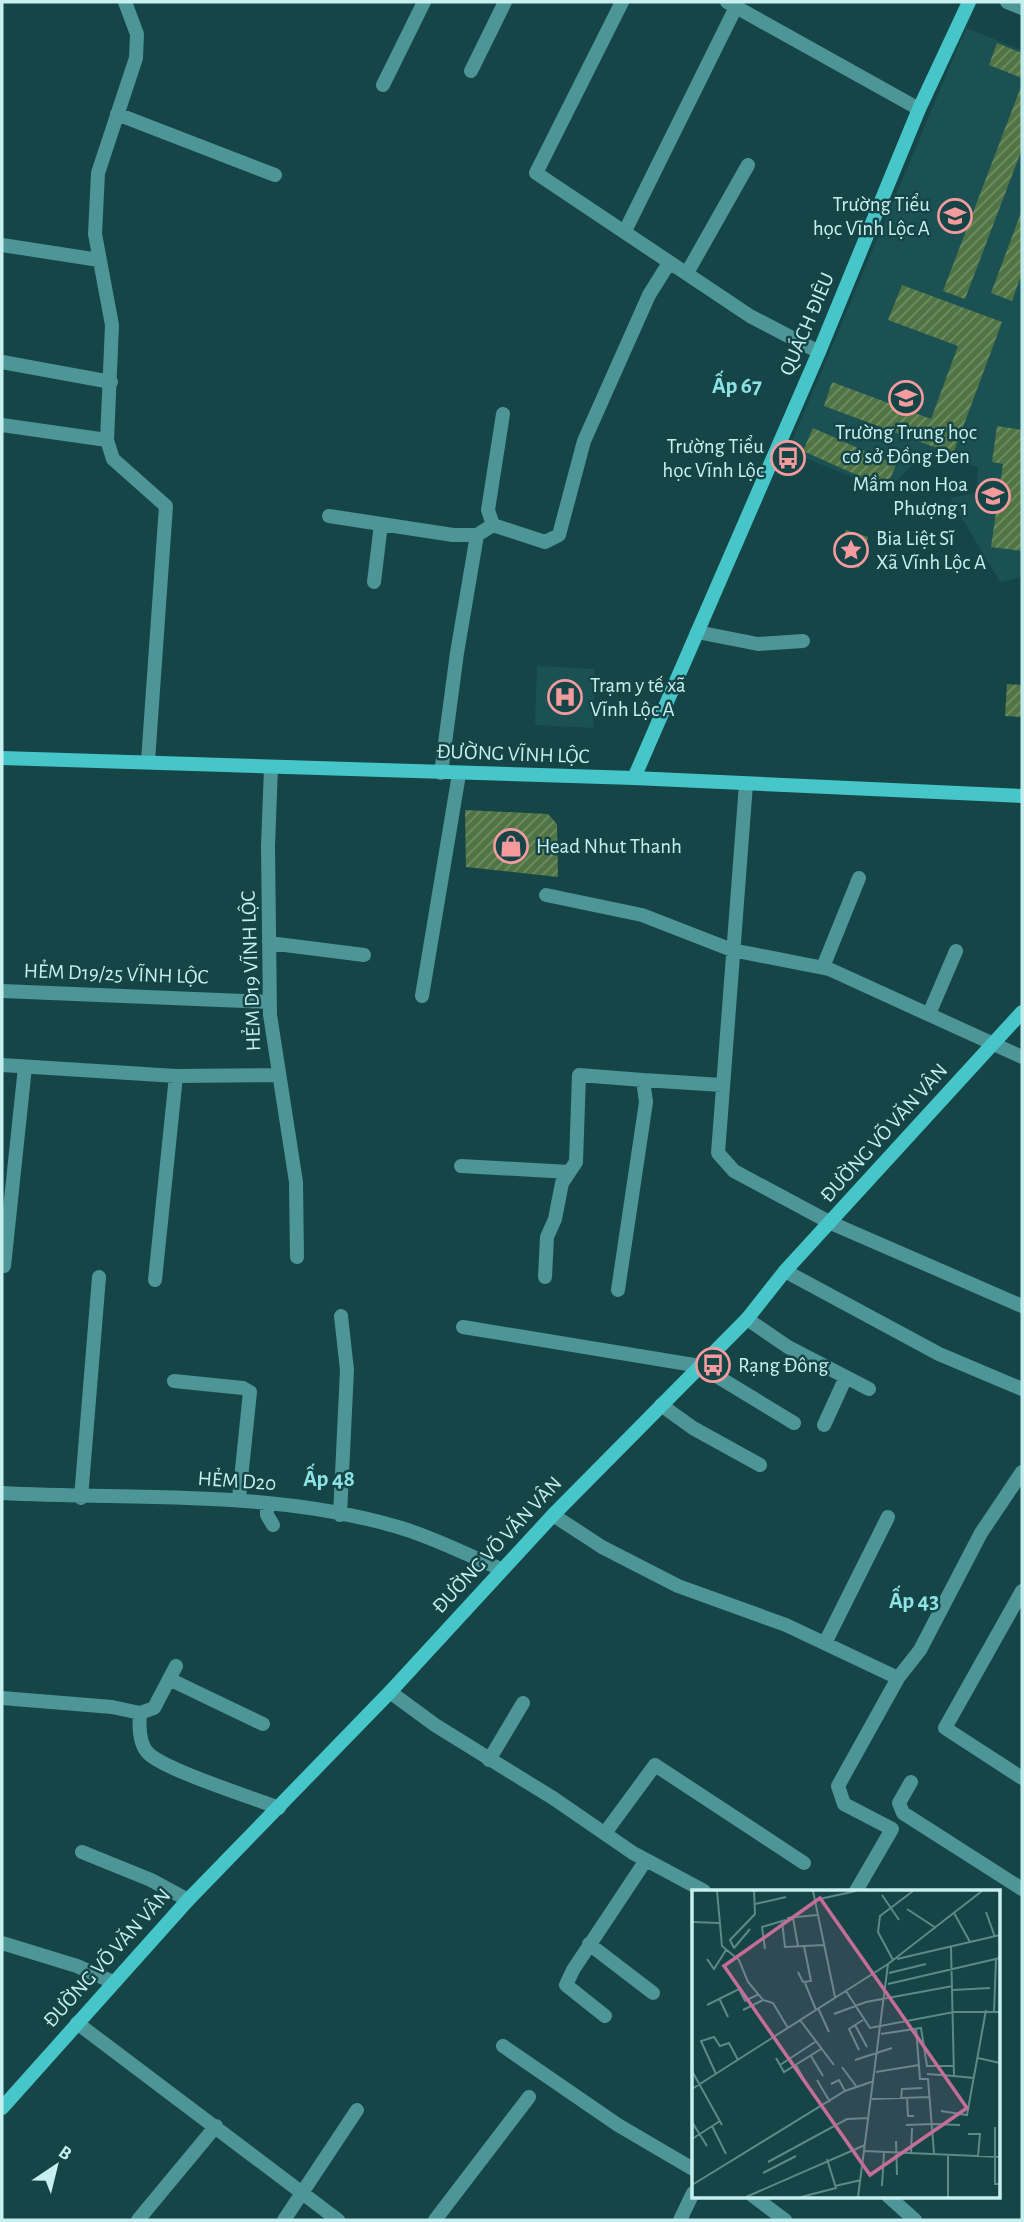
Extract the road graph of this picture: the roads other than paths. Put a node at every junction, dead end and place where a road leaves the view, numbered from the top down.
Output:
1 (125, 2) edge
2 (424, 2) edge
3 (505, 2) edge
4 (622, 2) edge
5 (969, 2) edge
6 (1007, 2) edge
7 (731, 4) edge
8 (1022, 8) edge
9 (471, 71) dead end
10 (383, 85) dead end
11 (919, 109) junction
12 (117, 114) junction
13 (748, 165) dead end
14 (275, 175) dead end
15 (625, 231) junction
16 (2, 245) edge
17 (99, 260) junction
18 (669, 263) junction
19 (687, 273) junction
20 (819, 352) junction
21 (2, 362) edge
22 (111, 382) junction
23 (503, 414) dead end
24 (2, 425) edge
25 (107, 440) junction
26 (329, 516) dead end
27 (381, 524) junction
28 (493, 525) junction
29 (477, 535) junction
30 (374, 582) dead end
31 (697, 632) junction
32 (803, 641) dead end
33 (2, 758) edge
34 (148, 761) junction
35 (271, 767) junction
36 (441, 773) junction
37 (459, 774) junction
38 (634, 778) junction
39 (746, 784) junction
40 (1022, 796) edge
41 (859, 878) dead end
42 (546, 895) dead end
43 (269, 943) junction
44 (732, 950) junction
45 (956, 951) dead end
46 (364, 956) dead end
47 (823, 967) junction
48 (2, 991) edge
49 (422, 996) dead end
50 (270, 1002) junction
51 (1022, 1012) edge
52 (929, 1014) junction
53 (992, 1044) junction
54 (1022, 1057) edge
55 (2, 1065) edge
56 (25, 1067) junction
57 (277, 1075) junction
58 (176, 1076) junction
59 (643, 1080) junction
60 (722, 1085) junction
61 (461, 1166) dead end
62 (569, 1172) junction
63 (831, 1223) junction
64 (297, 1257) dead end
65 (4, 1266) dead end
66 (785, 1271) junction
67 (99, 1277) dead end
68 (545, 1277) dead end
69 (155, 1280) dead end
70 (618, 1290) dead end
71 (1022, 1306) edge
72 (341, 1316) dead end
73 (747, 1319) junction
74 (463, 1327) dead end
75 (700, 1366) junction
76 (846, 1377) junction
77 (174, 1381) dead end
78 (1022, 1388) edge
79 (869, 1389) dead end
80 (661, 1405) junction
81 (794, 1423) dead end
82 (824, 1425) dead end
83 (760, 1465) dead end
84 (1022, 1472) edge
85 (2, 1493) edge
86 (81, 1497) junction
87 (239, 1498) junction
88 (340, 1515) junction
89 (553, 1515) junction
90 (888, 1517) dead end
91 (501, 1569) junction
92 (1022, 1591) edge
93 (825, 1643) junction
94 (898, 1678) junction
95 (390, 1692) junction
96 (2, 1698) edge
97 (523, 1703) dead end
98 (139, 1713) junction
99 (263, 1724) dead end
100 (489, 1760) junction
101 (1022, 1778) edge
102 (911, 1782) dead end
103 (279, 1808) junction
104 (605, 1833) junction
105 (82, 1852) dead end
106 (646, 1860) junction
107 (804, 1863) dead end
108 (1022, 1889) edge
109 (702, 1890) edge
110 (857, 1890) edge
111 (188, 1900) junction
112 (2, 1943) edge
113 (589, 1944) junction
114 (113, 1982) junction
115 (653, 1993) dead end
116 (605, 2017) dead end
117 (77, 2023) junction
118 (503, 2046) dead end
119 (529, 2097) dead end
120 (2, 2108) edge
121 (357, 2110) dead end
122 (216, 2126) junction
123 (692, 2168) edge
124 (301, 2194) junction
125 (692, 2195) edge
126 (756, 2198) edge
127 (890, 2198) edge
128 (138, 2220) edge
129 (284, 2220) edge
130 (338, 2220) edge
131 (435, 2220) edge
132 (680, 2220) edge
133 (785, 2220) edge
134 (915, 2220) edge

1 - 12 street
2 - 10 street
3 - 9 street
4 - 15 street
5 - 11 main road, QUÁCH ĐIÊU
6 - 8 street
7 - 11 street
7 - 15 street
11 - 20 main road, QUÁCH ĐIÊU
12 - 14 street
12 - 17 street
13 - 19 street
15 - 18 street
16 - 17 street
17 - 22 street
18 - 19 street
18 - 28 street
19 - 20 street
20 - 31 main road, QUÁCH ĐIÊU
21 - 22 street
22 - 25 street
23 - 28 street
24 - 25 street
25 - 34 street
26 - 27 street
27 - 29 street
27 - 30 street
28 - 29 street
29 - 36 street
31 - 32 street
31 - 38 main road, QUÁCH ĐIÊU
33 - 34 main road, ĐƯỜNG VĨNH LỘC
34 - 35 main road, ĐƯỜNG VĨNH LỘC
35 - 36 main road, ĐƯỜNG VĨNH LỘC
35 - 43 street, HẺM D19 VĨNH LỘC
36 - 37 main road, ĐƯỜNG VĨNH LỘC
37 - 38 main road, ĐƯỜNG VĨNH LỘC
37 - 49 street
38 - 39 main road, ĐƯỜNG VĨNH LỘC
39 - 40 main road, ĐƯỜNG VĨNH LỘC
39 - 44 street
41 - 47 street
42 - 44 street
43 - 46 street
43 - 50 street, HẺM D19 VĨNH LỘC
44 - 47 street
44 - 60 street
45 - 52 street
47 - 52 street
48 - 50 street, HẺM D19/25 VĨNH LỘC
50 - 57 street, HẺM D19 VĨNH LỘC
51 - 53 main road, ĐƯỜNG VÕ VĂN VÂN
52 - 53 street
53 - 54 street
53 - 63 main road, ĐƯỜNG VÕ VĂN VÂN
55 - 56 street
56 - 58 street
56 - 65 street
57 - 58 street
57 - 64 street, HẺM D19 VĨNH LỘC
58 - 69 street
59 - 60 street
59 - 62 street
59 - 70 street
60 - 63 street
61 - 62 street
62 - 68 street
63 - 66 main road, ĐƯỜNG VÕ VĂN VÂN
63 - 71 street
66 - 73 main road, ĐƯỜNG VÕ VĂN VÂN
66 - 78 street
67 - 86 street
72 - 88 street
73 - 75 main road, ĐƯỜNG VÕ VĂN VÂN
73 - 76 street
74 - 75 street
75 - 80 main road, ĐƯỜNG VÕ VĂN VÂN
75 - 81 street
76 - 79 street
76 - 82 street
77 - 87 street
80 - 83 street
80 - 89 main road, ĐƯỜNG VÕ VĂN VÂN
84 - 94 street
85 - 86 street, HẺM D20
86 - 87 street, HẺM D20
87 - 88 street, HẺM D20
88 - 91 street, HẺM D20
89 - 91 main road, ĐƯỜNG VÕ VĂN VÂN
89 - 93 street
90 - 93 street
91 - 95 main road, ĐƯỜNG VÕ VĂN VÂN
92 - 101 street
93 - 94 street
94 - 110 street
95 - 100 street
95 - 103 main road, ĐƯỜNG VÕ VĂN VÂN
96 - 98 street
97 - 100 street
98 - 99 street
98 - 103 street
100 - 104 street
102 - 108 street
103 - 111 main road, ĐƯỜNG VÕ VĂN VÂN
104 - 106 street
104 - 107 street
105 - 111 street
106 - 109 street
106 - 113 street
111 - 114 main road, ĐƯỜNG VÕ VĂN VÂN
112 - 114 street
113 - 115 street
113 - 116 street
114 - 117 main road, ĐƯỜNG VÕ VĂN VÂN
117 - 120 main road, ĐƯỜNG VÕ VĂN VÂN
117 - 122 street
118 - 123 street
119 - 131 street
121 - 124 street
122 - 124 street
122 - 128 street
124 - 129 street
124 - 130 street
125 - 132 street
126 - 133 street
127 - 134 street

